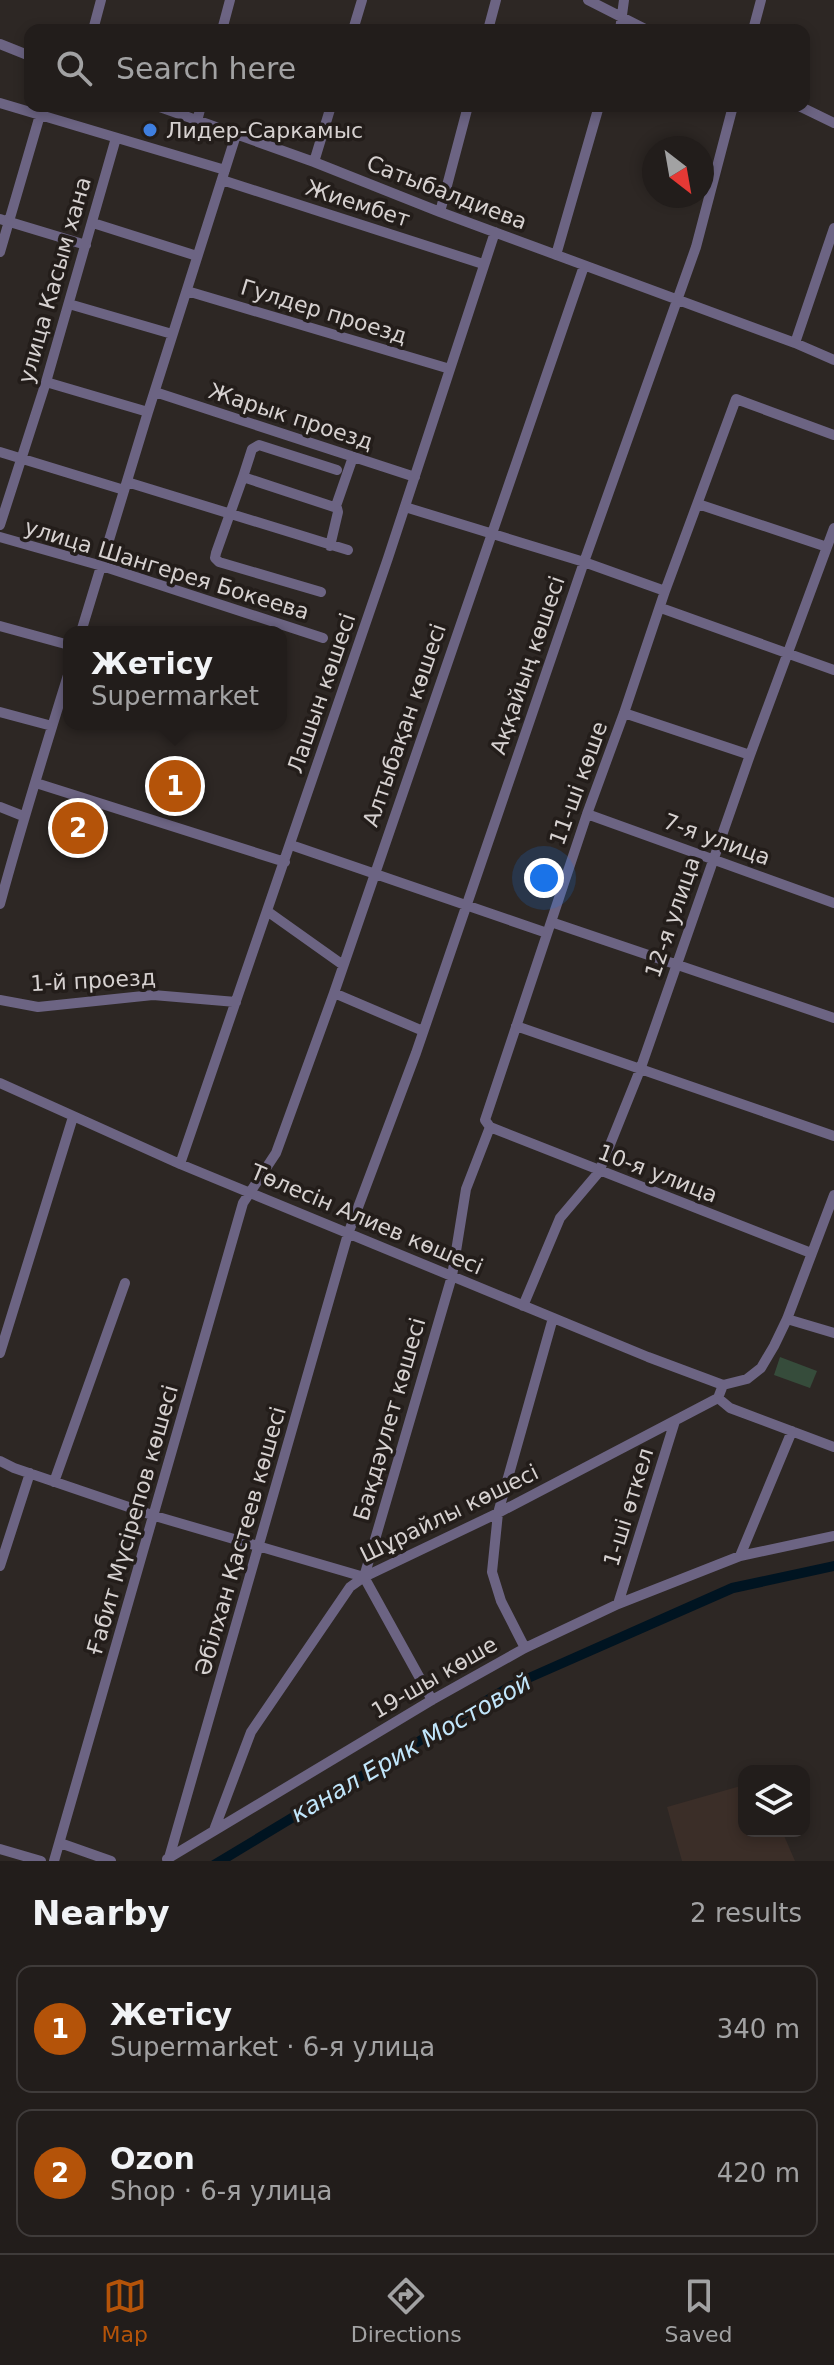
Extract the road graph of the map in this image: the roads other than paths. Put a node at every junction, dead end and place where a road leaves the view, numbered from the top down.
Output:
1 (101, 0) edge
2 (230, 0) edge
3 (362, 0) edge
4 (496, 0) edge
5 (588, 0) edge
6 (624, 0) edge
7 (761, 0) edge
8 (621, 16) junction
9 (95, 24) edge
10 (224, 24) edge
11 (355, 24) edge
12 (490, 24) edge
13 (620, 24) edge
14 (636, 24) edge
15 (755, 24) edge
16 (0, 44) edge
17 (24, 54) edge
18 (0, 103) edge
19 (24, 110) edge
20 (810, 111) edge
21 (30, 112) edge
22 (173, 112) edge
23 (199, 112) edge
24 (329, 112) edge
25 (466, 112) edge
26 (597, 112) edge
27 (731, 112) edge
28 (40, 115) junction
29 (197, 121) junction
30 (834, 123) edge
31 (236, 135) junction
32 (116, 138) junction
33 (314, 162) junction
34 (223, 175) junction
35 (440, 212) junction
36 (5, 220) edge
37 (93, 223) junction
38 (834, 228) edge
39 (495, 232) junction
40 (86, 245) junction
41 (0, 252) edge
42 (556, 255) junction
43 (197, 256) junction
44 (483, 264) junction
45 (584, 266) junction
46 (187, 291) junction
47 (678, 299) junction
48 (69, 304) junction
49 (172, 334) junction
50 (795, 343) junction
51 (834, 360) edge
52 (450, 369) junction
53 (46, 382) junction
54 (155, 392) junction
55 (148, 412) junction
56 (834, 435) edge
57 (0, 452) edge
58 (353, 457) junction
59 (22, 459) junction
60 (337, 470) dead end
61 (243, 477) junction
62 (415, 477) junction
63 (125, 486) junction
64 (698, 504) junction
65 (334, 506) junction
66 (405, 507) junction
67 (230, 514) junction
68 (0, 525) edge
69 (834, 528) edge
70 (491, 534) junction
71 (0, 537) edge
72 (330, 546) junction
73 (827, 547) junction
74 (348, 550) dead end
75 (584, 562) junction
76 (102, 566) junction
77 (665, 591) junction
78 (321, 592) dead end
79 (661, 608) junction
80 (0, 626) edge
81 (83, 626) edge
82 (286, 626) edge
83 (287, 626) edge
84 (323, 638) dead end
85 (63, 643) edge
86 (789, 655) junction
87 (834, 670) edge
88 (63, 691) edge
89 (0, 712) edge
90 (624, 713) junction
91 (52, 726) junction
92 (750, 755) junction
93 (36, 783) junction
94 (0, 807) edge
95 (587, 814) junction
96 (23, 816) junction
97 (291, 845) junction
98 (714, 859) junction
99 (285, 862) junction
100 (374, 872) junction
101 (834, 903) edge
102 (0, 904) edge
103 (466, 904) junction
104 (267, 911) junction
105 (549, 927) junction
106 (343, 965) junction
107 (676, 965) junction
108 (334, 993) junction
109 (0, 1000) edge
110 (236, 1002) junction
111 (834, 1018) edge
112 (516, 1026) junction
113 (423, 1031) junction
114 (640, 1070) junction
115 (0, 1083) edge
116 (73, 1117) junction
117 (490, 1127) junction
118 (834, 1136) edge
119 (180, 1164) junction
120 (599, 1172) junction
121 (251, 1192) junction
122 (834, 1195) edge
123 (348, 1234) junction
124 (811, 1253) junction
125 (452, 1276) junction
126 (125, 1283) dead end
127 (523, 1306) junction
128 (553, 1318) junction
129 (787, 1319) junction
130 (834, 1333) edge
131 (0, 1353) edge
132 (723, 1385) junction
133 (718, 1398) junction
134 (675, 1421) junction
135 (792, 1431) junction
136 (834, 1447) edge
137 (0, 1461) edge
138 (30, 1473) junction
139 (54, 1482) junction
140 (498, 1513) junction
141 (155, 1516) junction
142 (834, 1536) edge
143 (259, 1548) junction
144 (740, 1556) junction
145 (0, 1566) edge
146 (364, 1577) junction
147 (618, 1604) junction
148 (525, 1648) junction
149 (432, 1700) junction
150 (214, 1830) junction
151 (60, 1843) junction
152 (0, 1849) edge
153 (166, 1860) edge
154 (41, 1861) edge
155 (54, 1861) edge
156 (111, 1861) edge

1 - 9 street
2 - 10 street
3 - 11 street
4 - 12 street
5 - 8 street
6 - 8 street
7 - 15 street
8 - 13 street
8 - 14 street
16 - 17 street
18 - 19 street, Жиембет
20 - 30 street
21 - 28 street, Жиембет
22 - 29 street, Сатыбалдиева
23 - 29 street
24 - 33 street
25 - 35 street
26 - 42 street
27 - 47 street, Аққайың көшесі
28 - 32 street, Жиембет
28 - 36 street
29 - 31 street, Сатыбалдиева
31 - 33 street, Сатыбалдиева
31 - 34 street
32 - 34 street, Жиембет
32 - 37 street, улица Касым хана
33 - 35 street, Сатыбалдиева
34 - 43 street
34 - 44 street, Жиембет
35 - 39 street, Сатыбалдиева
36 - 40 street
36 - 41 street
37 - 40 street, улица Касым хана
37 - 43 street
38 - 50 street
39 - 42 street, Сатыбалдиева
39 - 44 street, Лашын көшесі
40 - 48 street, улица Касым хана
42 - 45 street, Сатыбалдиева
43 - 46 street
44 - 52 street, Лашын көшесі
45 - 47 street, Сатыбалдиева
45 - 70 street, Алтыбақан көшесі
46 - 49 street
46 - 52 street, Гулдер проезд
47 - 50 street, Сатыбалдиева
47 - 75 street, Аққайың көшесі
48 - 49 street
48 - 53 street, улица Касым хана
49 - 54 street
50 - 51 street, Сатыбалдиева
52 - 62 street, Лашын көшесі
53 - 55 street
53 - 59 street, улица Касым хана
54 - 55 street
54 - 58 street, Жарык проезд
55 - 63 street
56 - 64 street, 11-ші көше
57 - 59 street
58 - 62 street, Жарык проезд
58 - 65 street
59 - 63 street
59 - 68 street, улица Касым хана
60 - 61 street
61 - 65 street
61 - 67 street
62 - 66 street, Лашын көшесі
63 - 67 street
63 - 76 street
64 - 73 street
64 - 77 street, 11-ші көше
65 - 72 street
66 - 70 street
66 - 97 street, Лашын көшесі
67 - 72 street
67 - 78 street
69 - 73 street, 12-я улица
70 - 75 street
70 - 100 street, Алтыбақан көшесі
71 - 76 street, улица Шангерея Бокеева
72 - 74 street
73 - 86 street, 12-я улица
75 - 77 street
75 - 103 street, Аққайың көшесі
76 - 81 street
76 - 82 street, улица Шангерея Бокеева
77 - 79 street, 11-ші көше
79 - 86 street
79 - 90 street, 11-ші көше
80 - 85 street
83 - 84 street, улица Шангерея Бокеева
86 - 87 street
86 - 92 street, 12-я улица
88 - 91 street
89 - 91 street
90 - 92 street
90 - 95 street, 11-ші көше
91 - 93 street
92 - 98 street, 12-я улица
93 - 96 street
93 - 99 street
94 - 96 street
95 - 98 street, 7-я улица
95 - 105 street, 11-ші көше
96 - 102 street
97 - 99 street, Лашын көшесі
97 - 100 street
98 - 101 street, 7-я улица
98 - 107 street, 12-я улица
99 - 104 street, Лашын көшесі
100 - 103 street
100 - 106 street, Алтыбақан көшесі
103 - 105 street
103 - 113 street, Аққайың көшесі
104 - 106 street
104 - 110 street, Лашын көшесі
105 - 107 street
105 - 112 street, 11-ші көше
106 - 108 street, Алтыбақан көшесі
107 - 111 street
107 - 114 street, 12-я улица
108 - 113 street
108 - 121 street, Алтыбақан көшесі
109 - 110 street, 1-й проезд
110 - 119 street, Лашын көшесі
112 - 114 street
112 - 117 street, 11-ші көше
113 - 123 street, Аққайың көшесі
114 - 118 street
114 - 120 street, 12-я улица
115 - 116 street, Төлесін Алиев көшесі
116 - 119 street, Төлесін Алиев көшесі
116 - 131 street
117 - 120 street, 10-я улица
117 - 125 street, 11-ші көше
119 - 121 street, Төлесін Алиев көшесі
120 - 124 street, 10-я улица
120 - 127 street, 12-я улица
121 - 123 street, Төлесін Алиев көшесі
121 - 141 street, Ғабит Мүсірепов көшесi
122 - 124 street
123 - 125 street, Төлесін Алиев көшесі
123 - 143 street, Әбілхан Қастеев көшесi
124 - 129 street
125 - 127 street, Төлесін Алиев көшесі
125 - 146 street, Бақдәулет көшесi
126 - 139 street
127 - 128 street, Төлесін Алиев көшесі
128 - 132 street, Төлесін Алиев көшесі
128 - 140 street
129 - 130 street
129 - 132 street
132 - 133 street
133 - 134 street, Шұрайлы көшесі
133 - 135 street
134 - 140 street, Шұрайлы көшесі
134 - 147 street, 1-шi өткел
135 - 136 street
135 - 144 street
137 - 138 street
138 - 139 street
138 - 145 street
139 - 141 street
140 - 146 street, Шұрайлы көшесі
140 - 148 street
141 - 143 street
141 - 151 street, Ғабит Мүсірепов көшесi
142 - 144 street, 19-шы көше
143 - 146 street
143 - 153 street, Әбілхан Қастеев көшесi
144 - 147 street, 19-шы көше
146 - 149 street
146 - 150 street, Шұрайлы көшесі
147 - 148 street, 19-шы көше
148 - 149 street, 19-шы көше
149 - 150 street, 19-шы көше
150 - 153 street, 19-шы көше
151 - 155 street, Ғабит Мүсірепов көшесi
151 - 156 street
152 - 154 street

